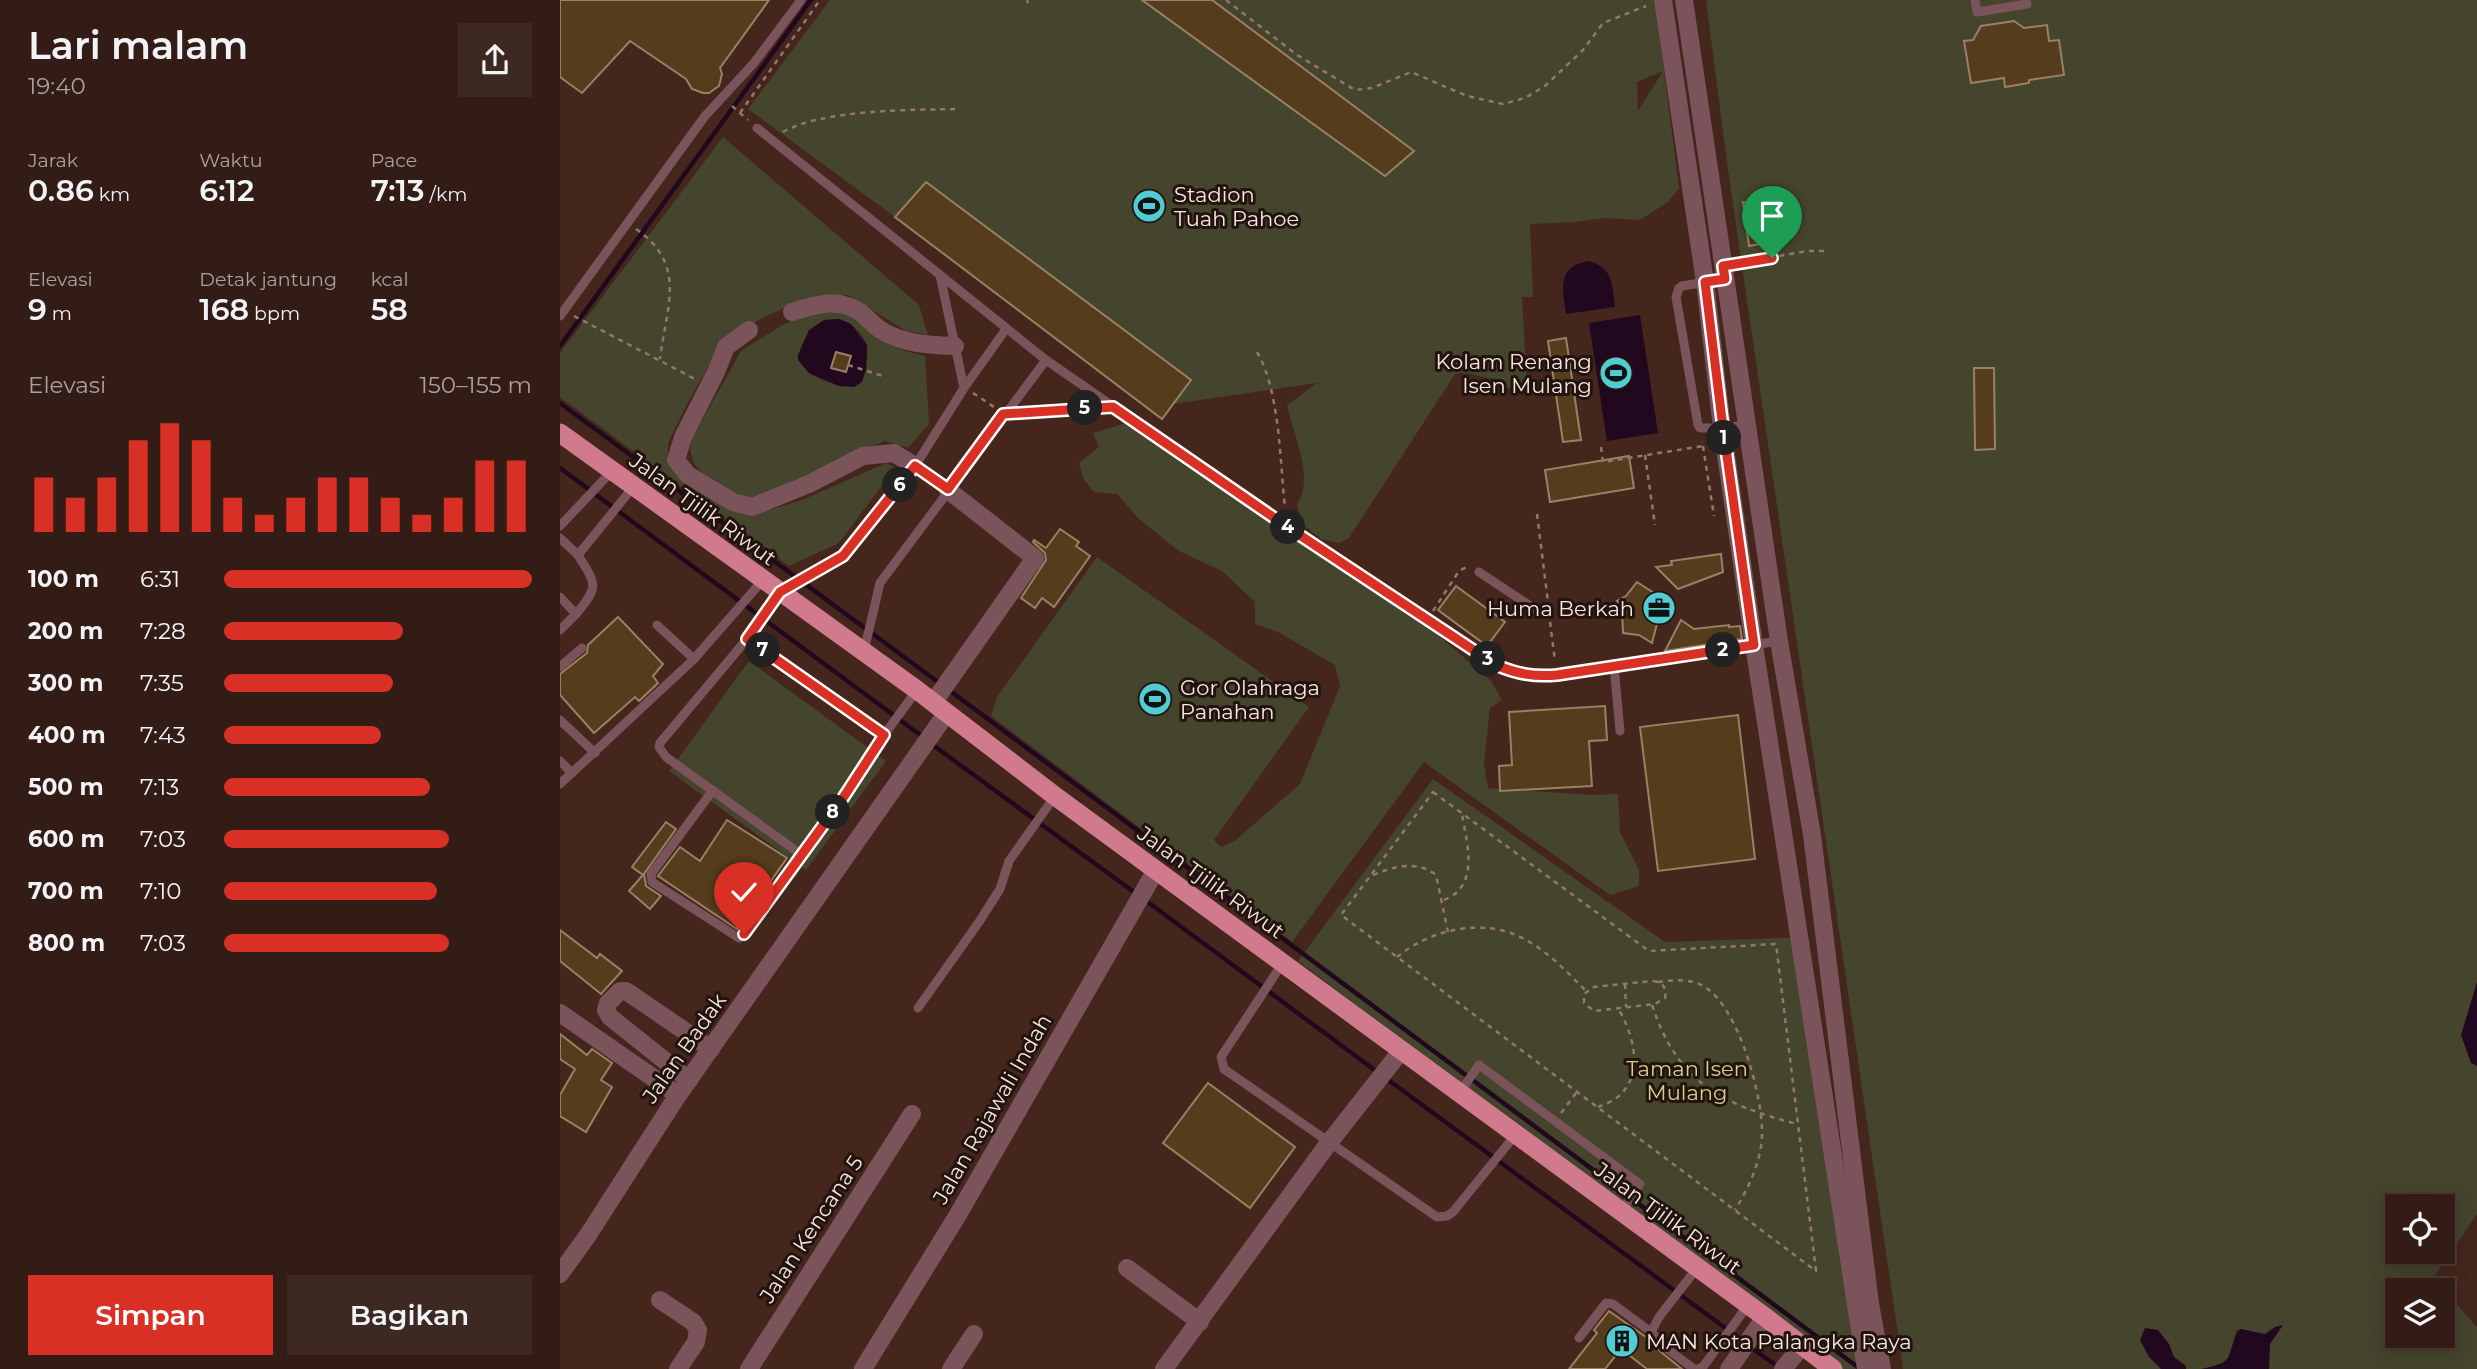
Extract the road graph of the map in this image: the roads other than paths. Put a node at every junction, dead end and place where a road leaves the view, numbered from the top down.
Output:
1 (801, 0) edge
2 (1684, 0) edge
3 (1975, 0) edge
4 (2026, 0) edge
5 (1657, 2) edge
6 (757, 128) dead end
7 (1724, 272) junction
8 (940, 275) junction
9 (1705, 282) junction
10 (792, 312) dead end
11 (560, 316) edge
12 (1006, 329) junction
13 (749, 330) dead end
14 (955, 346) junction
15 (1046, 360) junction
16 (964, 388) junction
17 (1113, 407) junction
18 (1003, 414) junction
19 (1747, 425) junction
20 (1723, 428) junction
21 (560, 433) edge
22 (915, 466) junction
23 (612, 471) junction
24 (634, 486) junction
25 (948, 489) junction
26 (560, 526) edge
27 (560, 538) edge
28 (578, 555) junction
29 (1479, 572) road end
30 (762, 580) junction
31 (780, 592) junction
32 (560, 597) edge
33 (1544, 609) road end
34 (576, 614) junction
35 (657, 625) dead end
36 (560, 630) edge
37 (747, 639) junction
38 (1779, 641) junction
39 (1754, 645) junction
40 (582, 648) dead end
41 (864, 652) junction
42 (694, 659) junction
43 (1614, 666) junction
44 (560, 667) edge
45 (917, 690) junction
46 (940, 708) junction
47 (560, 720) edge
48 (1620, 731) dead end
49 (884, 735) junction
50 (596, 753) junction
51 (560, 761) edge
52 (572, 773) junction
53 (560, 784) edge
54 (713, 790) junction
55 (1055, 796) junction
56 (802, 855) junction
57 (1156, 870) junction
58 (1283, 963) junction
59 (918, 1008) dead end
60 (560, 1013) edge
61 (711, 1049) junction
62 (1401, 1051) junction
63 (689, 1080) junction
64 (1459, 1093) junction
65 (678, 1095) junction
66 (912, 1114) dead end
67 (1516, 1134) junction
68 (1328, 1144) junction
69 (1621, 1212) junction
70 (1127, 1268) dead end
71 (1697, 1268) junction
72 (560, 1274) edge
73 (660, 1300) dead end
74 (1748, 1305) junction
75 (1765, 1317) junction
76 (1200, 1322) junction
77 (1651, 1332) junction
78 (974, 1334) dead end
79 (1579, 1338) dead end
80 (1803, 1345) junction
81 (678, 1369) edge
82 (749, 1369) edge
83 (863, 1369) edge
84 (951, 1369) edge
85 (1164, 1369) edge
86 (1696, 1369) edge
87 (1729, 1369) edge
88 (1783, 1369) edge
89 (1833, 1369) edge
90 (1866, 1369) edge
91 (1882, 1369) edge

1 - 11 lane
2 - 7 street
3 - 4 lane
5 - 9 street
6 - 8 lane
7 - 9 lane
7 - 19 street
8 - 12 lane
8 - 14 lane
9 - 20 street
9 - 20 lane
10 - 14 street
12 - 15 lane
12 - 16 lane
13 - 22 street
14 - 16 lane
15 - 17 lane
15 - 18 lane
16 - 22 lane
17 - 18 lane
17 - 43 lane
18 - 25 lane
19 - 20 lane
19 - 38 street
20 - 39 street
21 - 23 highway, Jalan Tjilik Riwut
22 - 25 lane
22 - 31 lane
23 - 24 highway, Jalan Tjilik Riwut
23 - 26 lane
24 - 28 lane
24 - 30 highway, Jalan Tjilik Riwut
25 - 41 lane
25 - 46 street, Jalan Badak
27 - 28 lane
28 - 34 lane
29 - 33 lane
30 - 31 highway, Jalan Tjilik Riwut
30 - 42 lane
31 - 37 lane
31 - 41 highway, Jalan Tjilik Riwut
32 - 34 lane
34 - 36 lane
35 - 42 lane
37 - 49 lane
37 - 54 lane
38 - 39 lane
38 - 91 street
39 - 43 lane
39 - 90 street
40 - 44 lane
41 - 45 highway, Jalan Tjilik Riwut
42 - 50 lane
43 - 48 lane
45 - 46 highway, Jalan Tjilik Riwut
45 - 49 lane
46 - 55 highway, Jalan Tjilik Riwut
46 - 61 street, Jalan Badak
47 - 50 lane
49 - 56 lane
50 - 52 lane
51 - 52 lane
52 - 53 lane
54 - 56 lane
54 - 56 lane
55 - 57 highway, Jalan Tjilik Riwut
55 - 59 lane
57 - 58 highway, Jalan Tjilik Riwut
57 - 83 street, Jalan Rajawali Indah
58 - 62 highway, Jalan Tjilik Riwut
58 - 68 lane
60 - 65 street
61 - 63 street, Jalan Badak
61 - 63 street
62 - 64 highway, Jalan Tjilik Riwut
62 - 68 street
63 - 65 street, Jalan Badak
64 - 67 highway, Jalan Tjilik Riwut
64 - 69 lane
65 - 72 street, Jalan Badak
66 - 82 street, Jalan Kencana 5
67 - 68 lane
67 - 69 highway, Jalan Tjilik Riwut
68 - 76 street
69 - 71 highway, Jalan Tjilik Riwut
70 - 76 street
71 - 74 highway, Jalan Tjilik Riwut
71 - 77 lane
73 - 81 street
74 - 75 highway, Jalan Tjilik Riwut
74 - 86 lane
75 - 80 highway, Jalan Tjilik Riwut
75 - 87 street
76 - 85 street
77 - 79 lane
77 - 86 lane
78 - 84 street
80 - 88 street
80 - 89 highway, Jalan Tjilik Riwut

